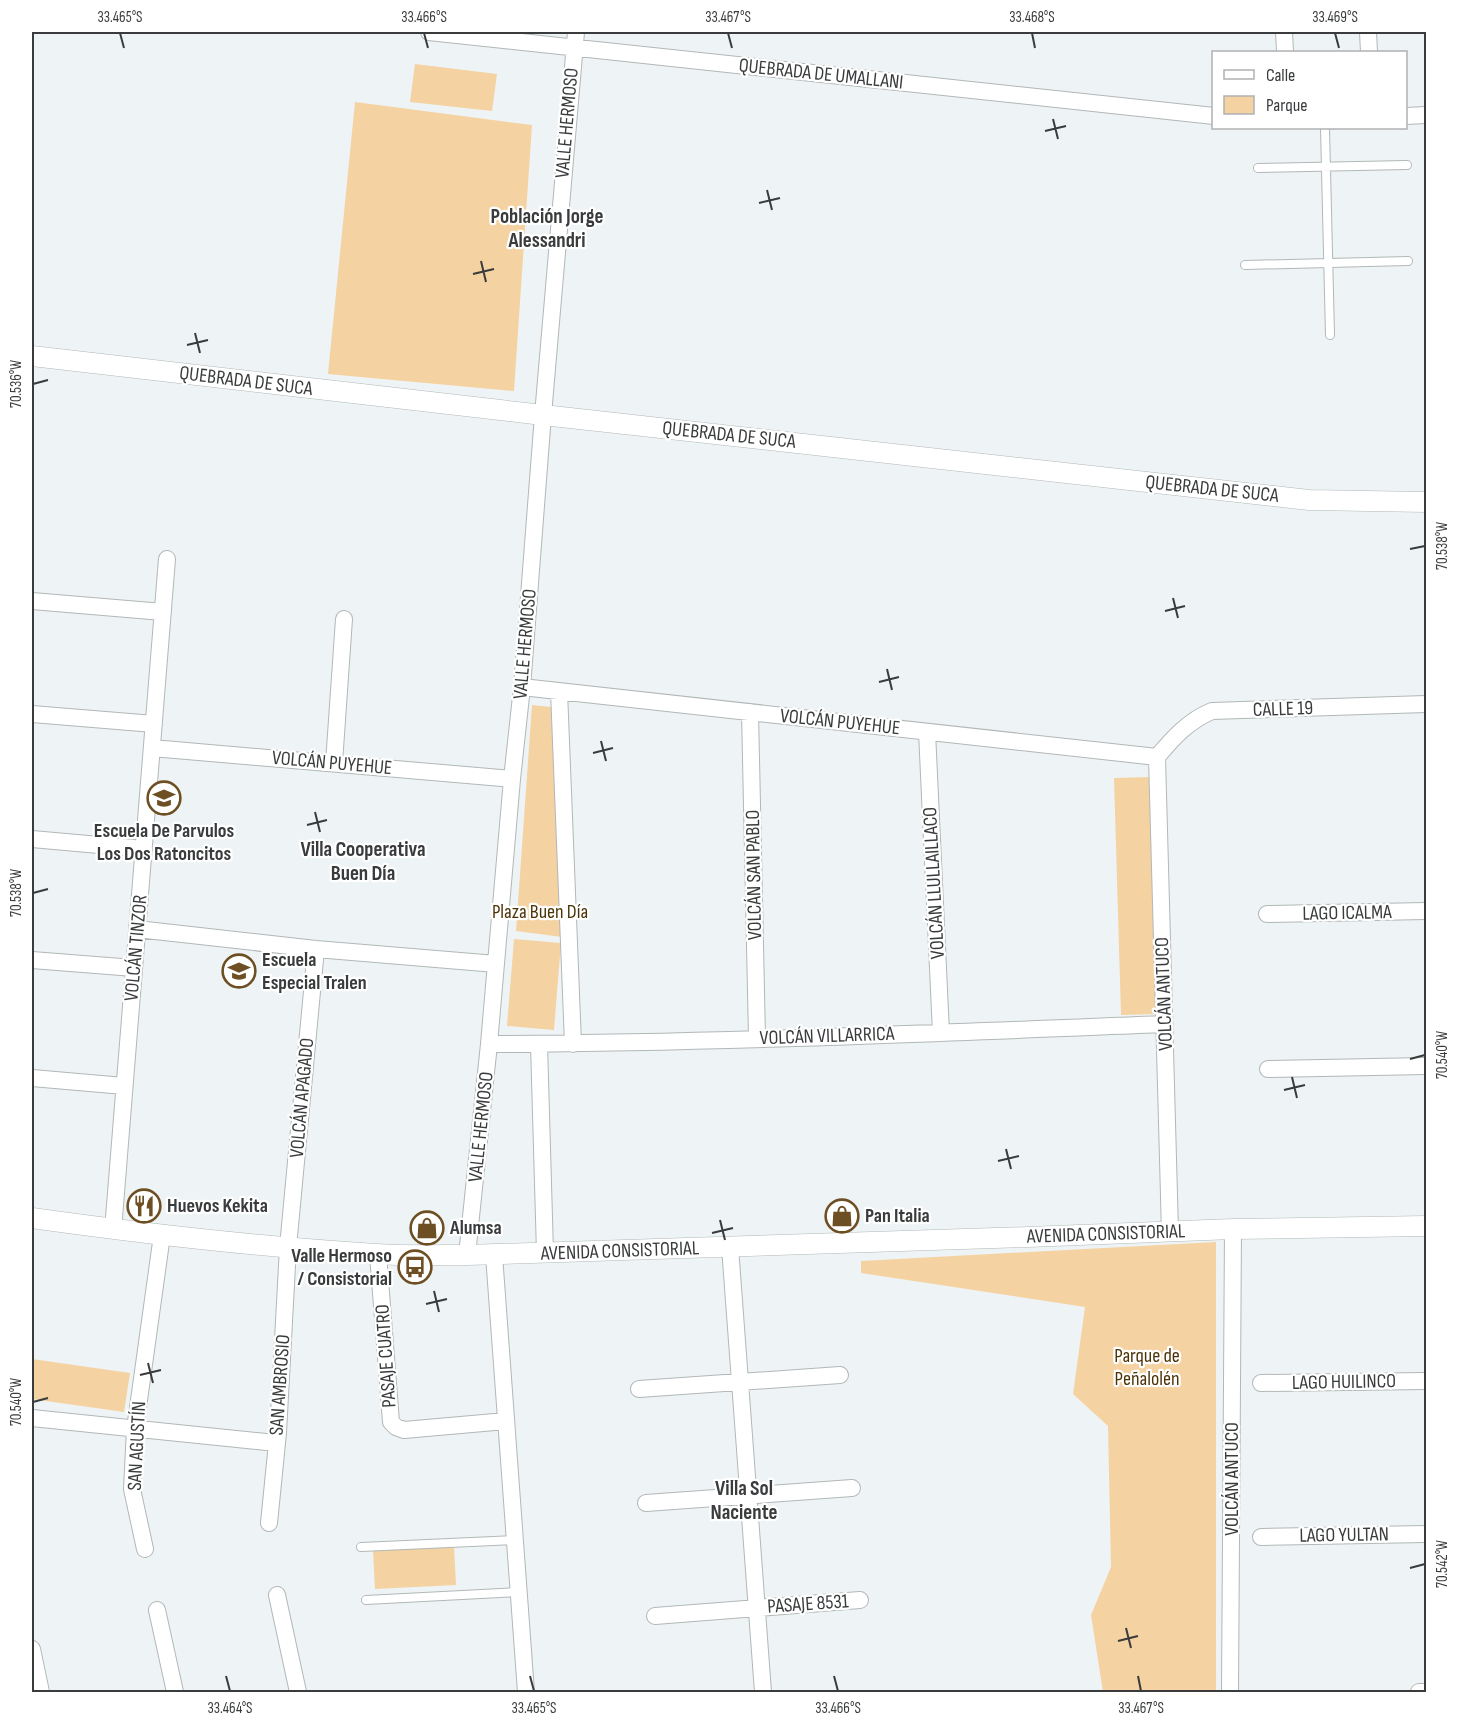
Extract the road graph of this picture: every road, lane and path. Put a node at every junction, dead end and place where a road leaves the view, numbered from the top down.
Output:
1 (429, 32) edge
2 (1284, 32) edge
3 (1368, 32) edge
4 (575, 40) edge
5 (1285, 51) edge
6 (1369, 51) edge
7 (1426, 115) edge
8 (1212, 116) edge
9 (1407, 116) edge
10 (1325, 129) edge
11 (1407, 165) dead end
12 (1326, 166) junction
13 (1258, 168) dead end
14 (1408, 261) dead end
15 (1328, 263) junction
16 (1245, 265) dead end
17 (1330, 335) dead end
18 (32, 356) edge
19 (543, 415) junction
20 (1426, 502) edge
21 (167, 559) dead end
22 (32, 602) edge
23 (163, 612) junction
24 (344, 619) dead end
25 (522, 687) junction
26 (559, 692) junction
27 (1426, 704) edge
28 (750, 712) junction
29 (32, 714) edge
30 (153, 724) junction
31 (927, 732) junction
32 (152, 748) junction
33 (1157, 757) junction
34 (334, 763) junction
35 (512, 779) junction
36 (32, 839) edge
37 (144, 849) junction
38 (1426, 911) edge
39 (1267, 914) dead end
40 (137, 929) junction
41 (316, 949) junction
42 (32, 960) edge
43 (496, 964) junction
44 (134, 968) junction
45 (1164, 1024) junction
46 (941, 1033) junction
47 (758, 1038) junction
48 (489, 1044) junction
49 (539, 1044) junction
50 (573, 1044) junction
51 (1426, 1066) edge
52 (1268, 1069) dead end
53 (32, 1078) edge
54 (124, 1086) junction
55 (32, 1218) edge
56 (1426, 1226) edge
57 (1233, 1229) junction
58 (113, 1230) junction
59 (1170, 1232) junction
60 (162, 1235) junction
61 (288, 1247) junction
62 (730, 1247) junction
63 (545, 1253) junction
64 (378, 1254) junction
65 (467, 1255) junction
66 (494, 1255) junction
67 (840, 1375) dead end
68 (1426, 1381) edge
69 (740, 1382) junction
70 (1261, 1383) dead end
71 (639, 1389) dead end
72 (32, 1418) edge
73 (506, 1421) junction
74 (135, 1429) junction
75 (276, 1443) junction
76 (852, 1488) dead end
77 (749, 1495) junction
78 (646, 1503) dead end
79 (269, 1523) dead end
80 (1426, 1534) edge
81 (1261, 1537) dead end
82 (515, 1540) junction
83 (361, 1547) dead end
84 (146, 1549) dead end
85 (519, 1592) junction
86 (277, 1595) dead end
87 (366, 1600) dead end
88 (860, 1600) dead end
89 (757, 1608) junction
90 (157, 1610) dead end
91 (655, 1616) dead end
92 (32, 1649) edge
93 (41, 1692) edge
94 (175, 1692) edge
95 (298, 1692) edge
96 (526, 1692) edge
97 (763, 1692) edge
98 (1230, 1692) edge
99 (1419, 1692) edge
100 (1426, 1692) edge

1 - 4 street, QUEBRADA DE UMALLANI
2 - 5 street
3 - 6 street
4 - 8 street, QUEBRADA DE UMALLANI
4 - 19 street, VALLE HERMOSO
7 - 9 street
10 - 12 lane
11 - 12 lane
12 - 13 lane
12 - 15 lane
14 - 15 lane
15 - 16 lane
15 - 17 lane
18 - 19 street, QUEBRADA DE SUCA
19 - 20 street, QUEBRADA DE SUCA
19 - 25 street, VALLE HERMOSO
21 - 23 street, VOLCÁN TINZOR
22 - 23 street
23 - 30 street, VOLCÁN TINZOR
24 - 34 street
25 - 26 street, VOLCÁN PUYEHUE
25 - 35 street, VALLE HERMOSO
26 - 28 street, VOLCÁN PUYEHUE
26 - 50 street, VALLE HERMOSO
27 - 33 street, CALLE 19
28 - 31 street, VOLCÁN PUYEHUE
28 - 47 street, VOLCÁN SAN PABLO
29 - 30 street
30 - 32 street, VOLCÁN TINZOR
31 - 33 street, VOLCÁN PUYEHUE
31 - 46 street, VOLCÁN LLULLAILLACO
32 - 34 street, VOLCÁN PUYEHUE
32 - 37 street, VOLCÁN TINZOR
33 - 45 street, VOLCÁN ANTUCO
34 - 35 street, VOLCÁN PUYEHUE
35 - 43 street, VALLE HERMOSO
36 - 37 street
37 - 40 street, VOLCÁN TINZOR
38 - 39 street, LAGO ICALMA
40 - 41 street
40 - 44 street, VOLCÁN TINZOR
41 - 43 street
41 - 61 street, VOLCÁN APAGADO
42 - 44 street
43 - 48 street, VALLE HERMOSO
44 - 54 street, VOLCÁN TINZOR
45 - 46 street, VOLCÁN VILLARRICA
45 - 59 street, VOLCÁN ANTUCO
46 - 47 street, VOLCÁN VILLARRICA
47 - 50 street, VOLCÁN VILLARRICA
48 - 49 street, VOLCÁN VILLARRICA
48 - 65 street, VALLE HERMOSO
49 - 50 street, VOLCÁN VILLARRICA
49 - 63 street
51 - 52 street
53 - 54 street
54 - 58 street, VOLCÁN TINZOR
55 - 58 street, AVENIDA CONSISTORIAL
56 - 57 street, AVENIDA CONSISTORIAL
57 - 59 street, AVENIDA CONSISTORIAL
57 - 98 street, VOLCÁN ANTUCO
58 - 60 street, AVENIDA CONSISTORIAL
59 - 62 street, AVENIDA CONSISTORIAL
60 - 61 street, AVENIDA CONSISTORIAL
60 - 74 street, SAN AGUSTÍN
61 - 64 street, AVENIDA CONSISTORIAL
61 - 75 street, SAN AMBROSIO
62 - 63 street, AVENIDA CONSISTORIAL
62 - 69 street
63 - 66 street, AVENIDA CONSISTORIAL
64 - 65 street, AVENIDA CONSISTORIAL
64 - 73 street, PASAJE CUATRO
65 - 66 street, AVENIDA CONSISTORIAL
66 - 73 street
67 - 69 street
68 - 70 street, LAGO HUILINCO
69 - 71 street
69 - 77 street
72 - 74 street
73 - 82 street
74 - 75 street
74 - 84 street, SAN AGUSTÍN
75 - 79 street, SAN AMBROSIO
76 - 77 street
77 - 78 street
77 - 89 street
80 - 81 street, LAGO YULTAN
82 - 83 lane
82 - 85 street
85 - 87 lane
85 - 96 street
86 - 95 street
88 - 89 street, PASAJE 8531
89 - 91 street, PASAJE 8531
89 - 97 street
90 - 94 street
92 - 93 street
99 - 100 street

